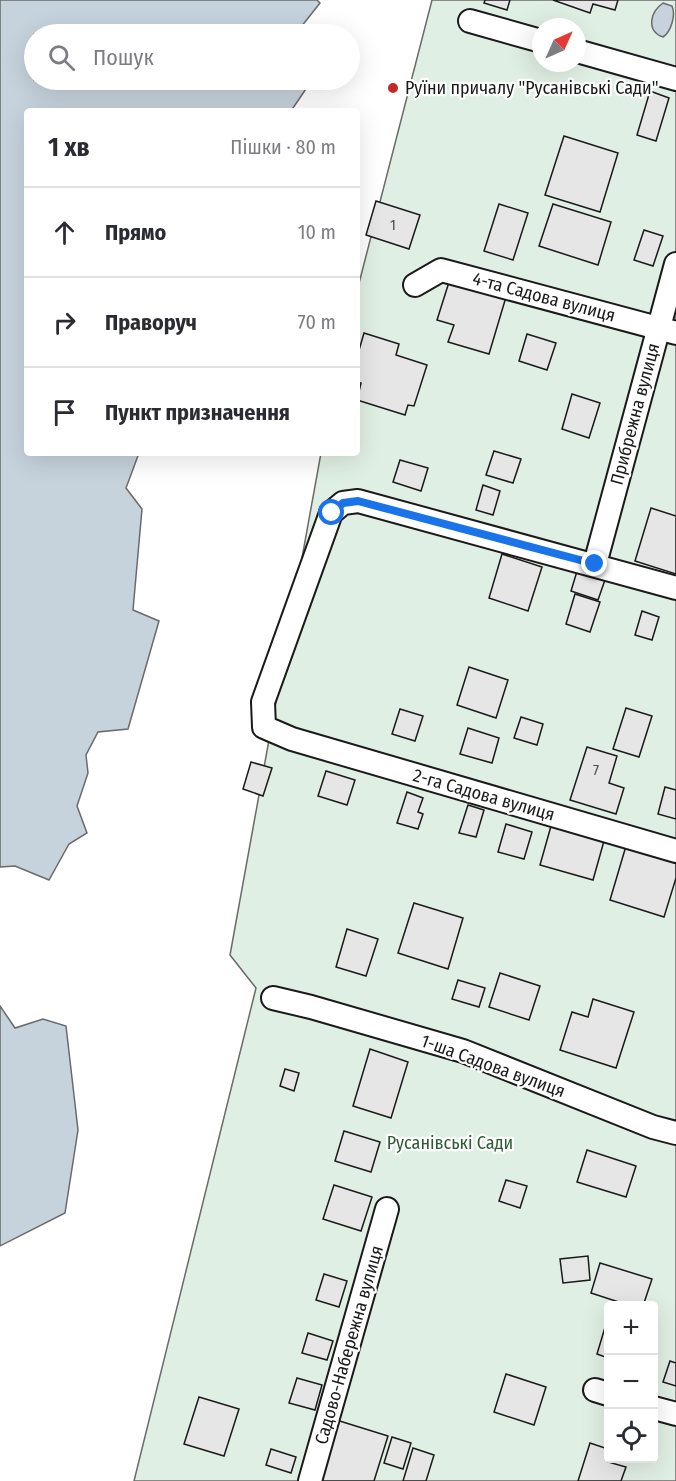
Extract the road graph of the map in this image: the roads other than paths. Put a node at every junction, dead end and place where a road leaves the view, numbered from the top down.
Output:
1 (470, 21) dead end
2 (532, 38) edge
3 (586, 54) edge
4 (676, 79) edge
5 (676, 264) edge
6 (415, 285) dead end
7 (667, 330) edge
8 (595, 564) junction
9 (676, 588) edge
10 (676, 851) edge
11 (273, 998) dead end
12 (676, 1133) edge
13 (387, 1209) dead end
14 (658, 1409) edge
15 (676, 1414) edge
16 (310, 1481) edge

1 - 2 street
3 - 4 street
5 - 7 street, Прибрежна вулиця
6 - 7 street, 4-та Садова вулиця
7 - 8 street, Прибрежна вулиця
8 - 9 street
8 - 10 street, 2-га Садова вулиця
11 - 12 street, 1-ша Садова вулиця
13 - 16 street, Садово-Набережна вулиця
14 - 15 street

